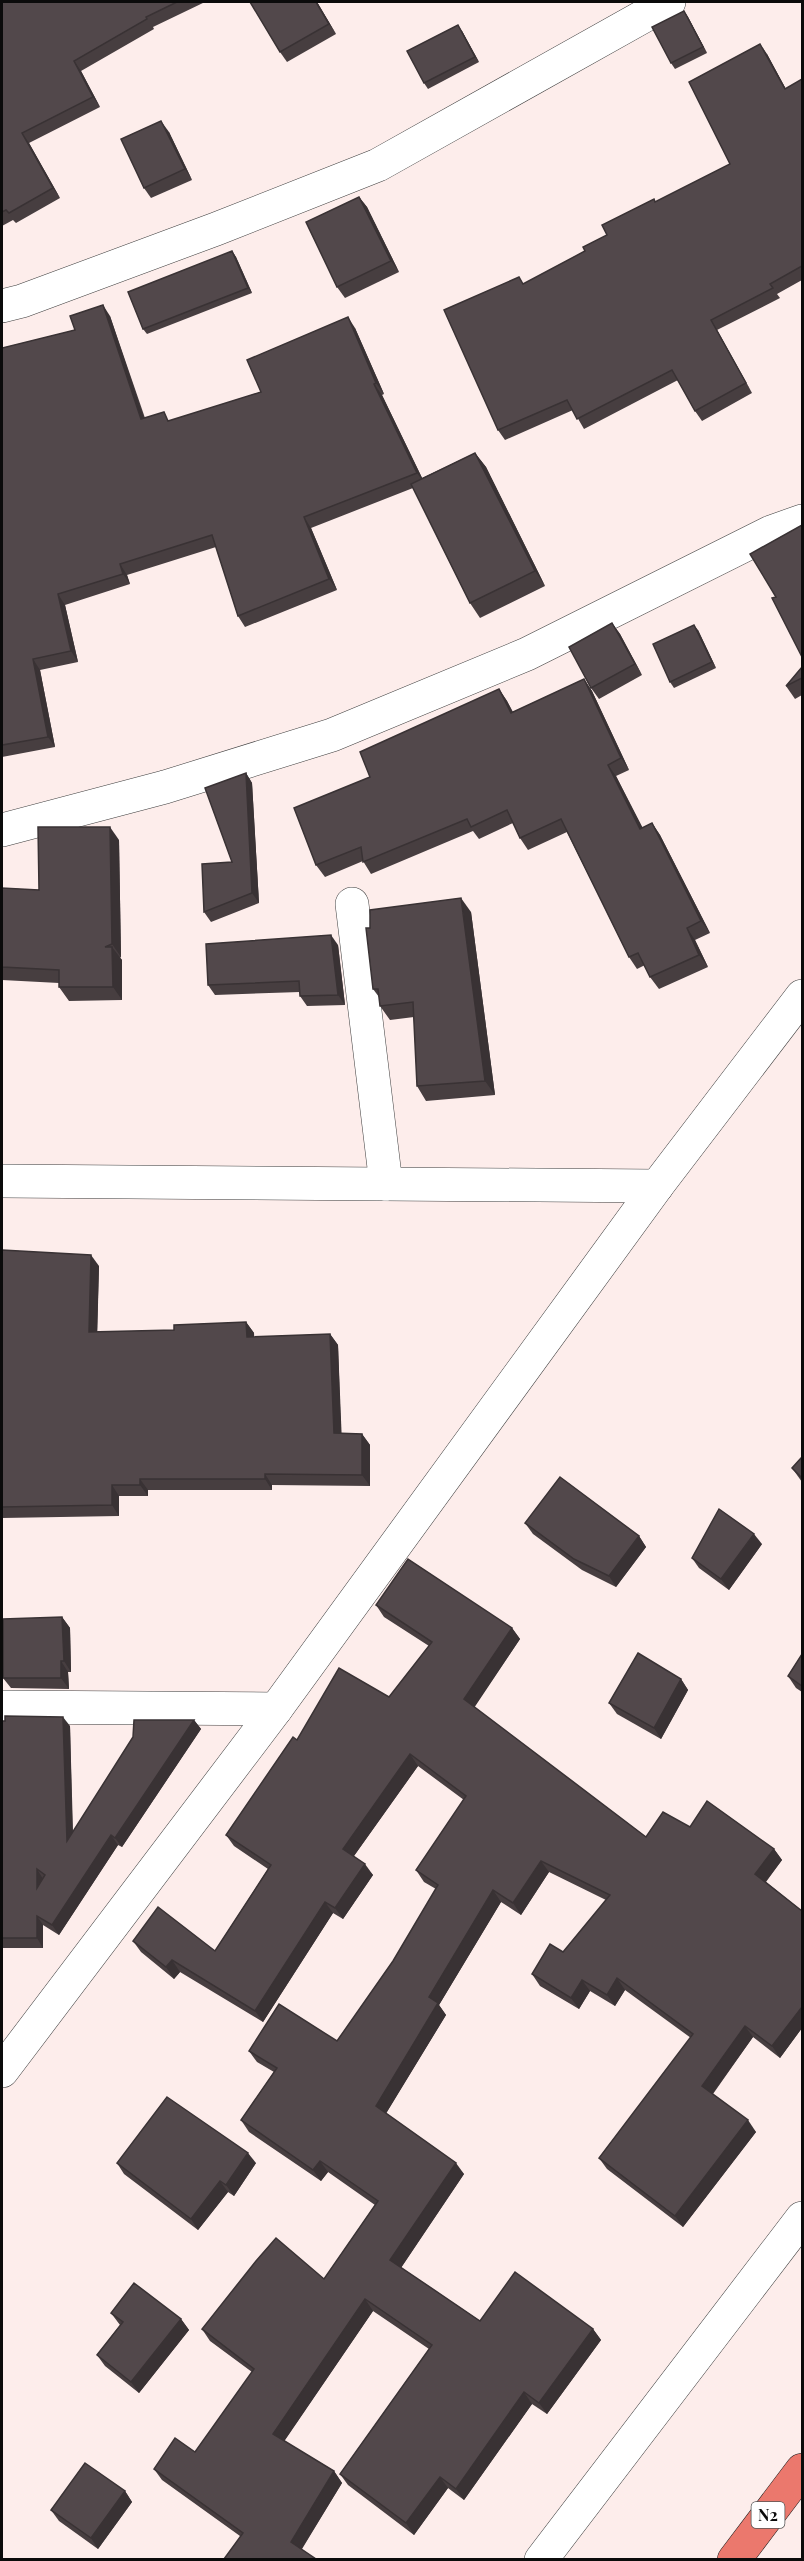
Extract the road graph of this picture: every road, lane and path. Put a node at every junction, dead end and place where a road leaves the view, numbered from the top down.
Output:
1 (669, 2) edge
2 (2, 306) edge
3 (802, 521) edge
4 (2, 830) edge
5 (352, 904) dead end
6 (802, 996) edge
7 (2, 1181) edge
8 (386, 1184) junction
9 (657, 1186) junction
10 (2, 1707) edge
11 (276, 1709) junction
12 (2, 2071) edge
13 (802, 2218) edge
14 (802, 2470) edge
15 (542, 2559) edge
16 (734, 2559) edge

1 - 2 street
3 - 4 street
5 - 8 street
6 - 9 street
7 - 8 street
8 - 9 street
9 - 11 street
10 - 11 street
11 - 12 street
13 - 15 street
14 - 16 main road, N2

